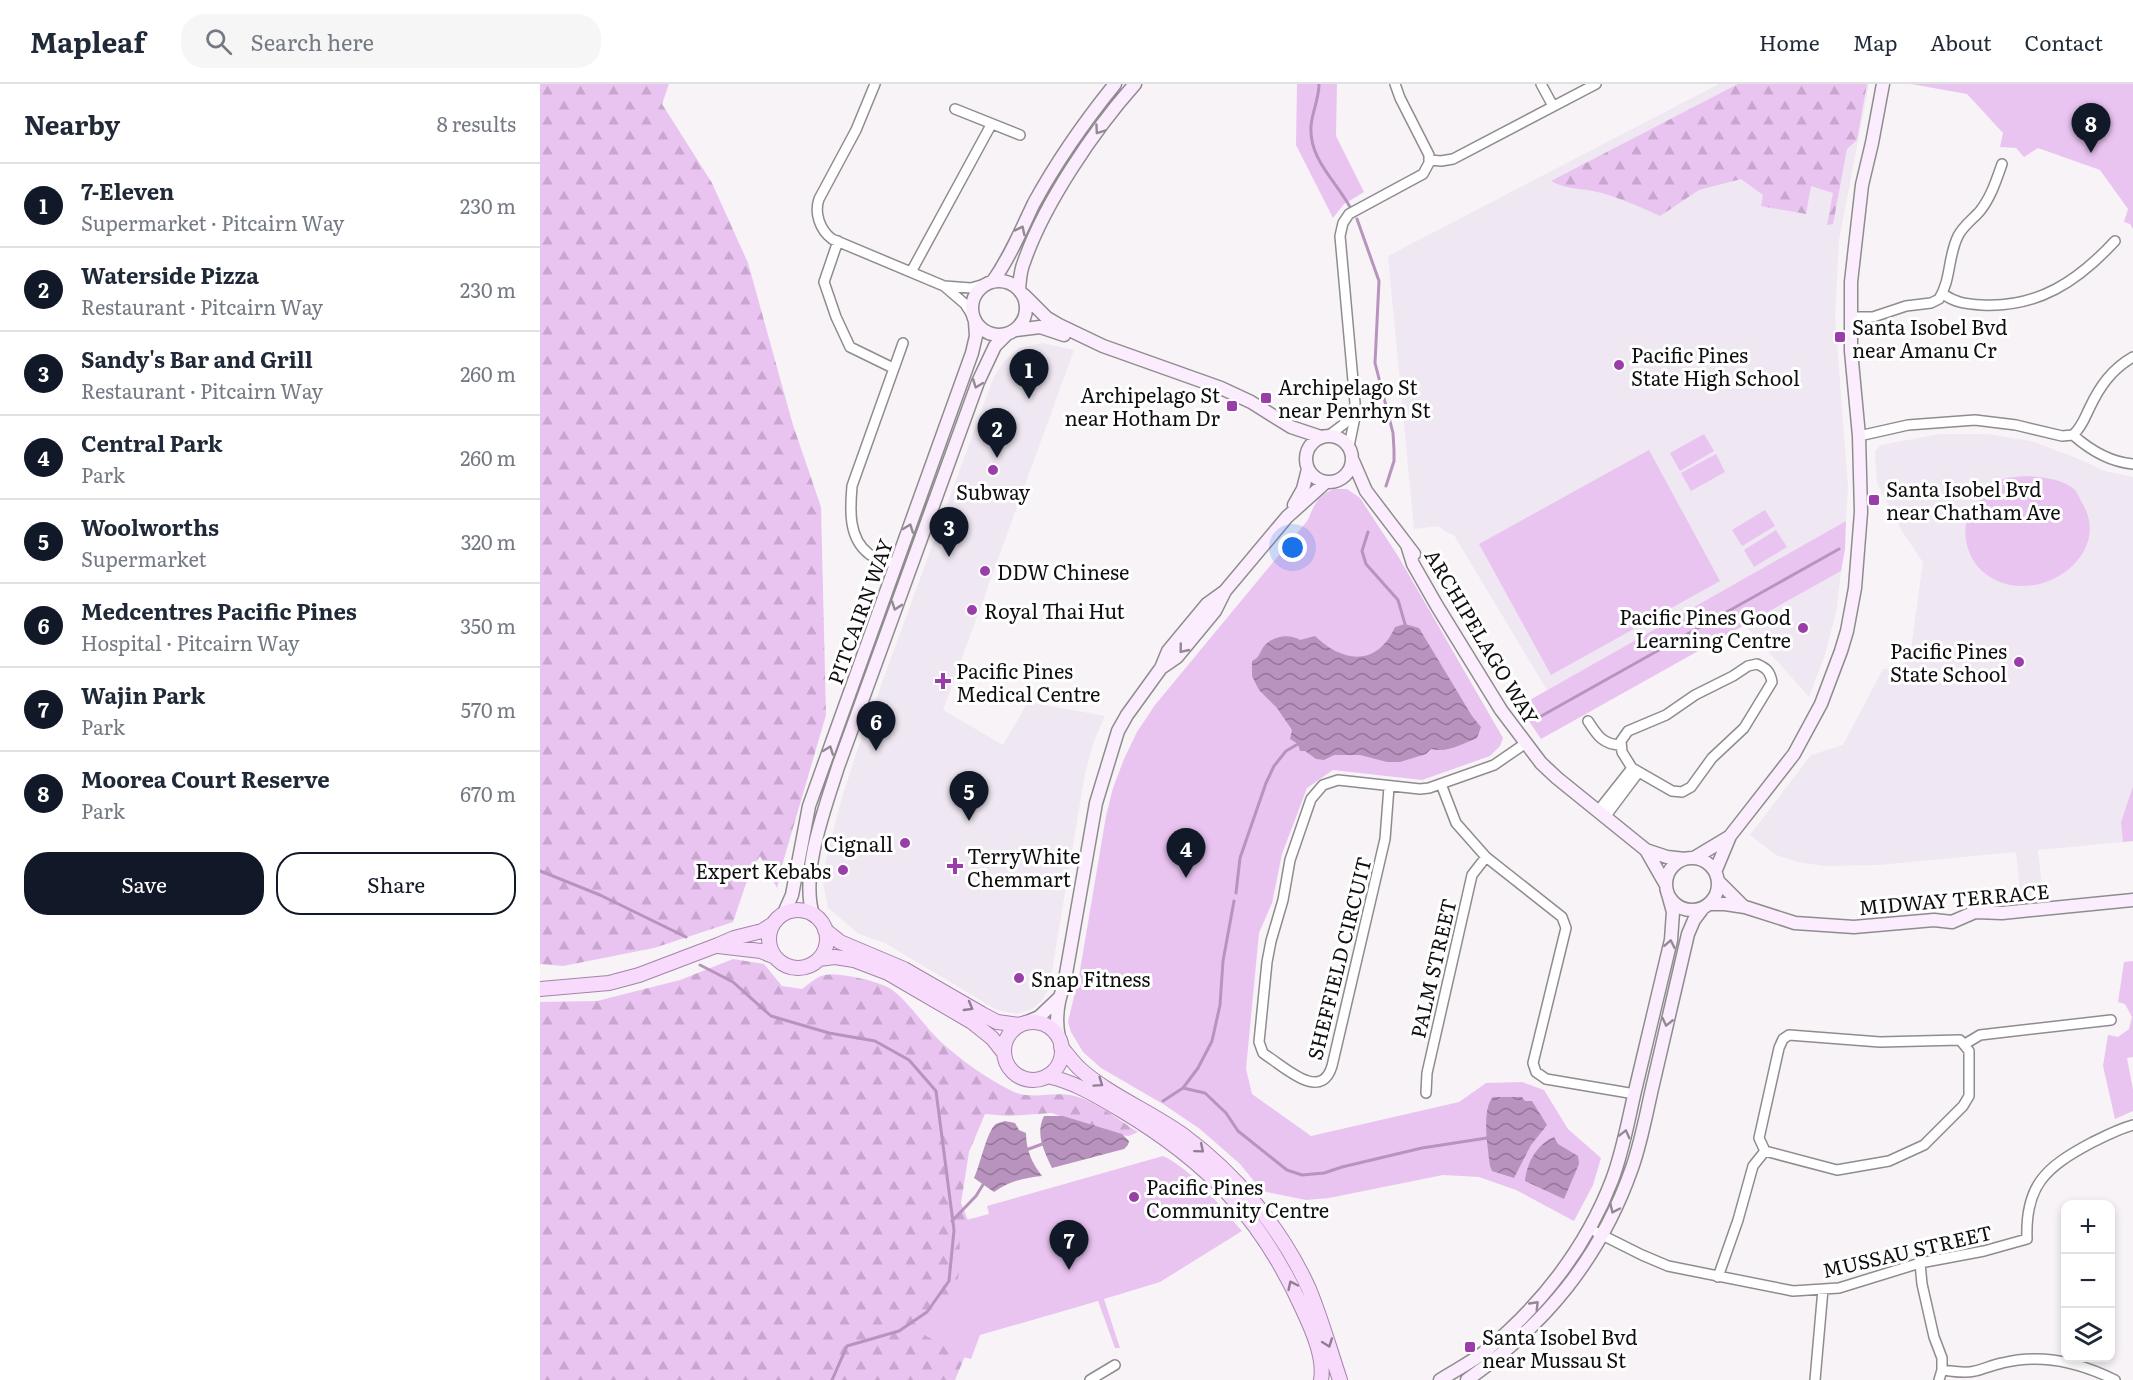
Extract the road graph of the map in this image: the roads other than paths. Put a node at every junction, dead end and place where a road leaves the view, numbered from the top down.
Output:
1 (862, 84) edge
2 (1115, 84) edge
3 (1395, 84) edge
4 (1541, 84) edge
5 (1596, 84) edge
6 (1883, 84) edge
7 (874, 85) edge
8 (1132, 85) edge
9 (1553, 106) junction
10 (955, 109) dead end
11 (991, 125) junction
12 (1020, 135) dead end
13 (1430, 160) junction
14 (2002, 164) dead end
15 (838, 241) junction
16 (2115, 242) dead end
17 (911, 272) junction
18 (988, 283) junction
19 (944, 286) junction
20 (1022, 292) junction
21 (1943, 294) junction
22 (1850, 317) junction
23 (974, 319) junction
24 (1011, 332) junction
25 (903, 343) dead end
26 (1103, 345) junction
27 (2133, 357) edge
28 (893, 368) junction
29 (1354, 403) junction
30 (1292, 427) junction
31 (2073, 435) junction
32 (1859, 436) junction
33 (1324, 437) junction
34 (1349, 446) junction
35 (1307, 454) junction
36 (1353, 461) junction
37 (2133, 464) edge
38 (1308, 469) junction
39 (1341, 480) junction
40 (1326, 482) junction
41 (1366, 491) junction
42 (1287, 517) junction
43 (896, 564) junction
44 (1588, 721) dead end
45 (1526, 743) junction
46 (1622, 745) junction
47 (1635, 771) junction
48 (1441, 784) junction
49 (1389, 786) junction
50 (1601, 814) junction
51 (1731, 836) junction
52 (1646, 850) junction
53 (1486, 857) junction
54 (1690, 859) junction
55 (1716, 876) junction
56 (1667, 890) junction
57 (2133, 900) edge
58 (1706, 906) junction
59 (1745, 908) junction
60 (784, 914) junction
61 (813, 915) junction
62 (773, 924) junction
63 (825, 930) junction
64 (718, 945) junction
65 (775, 957) junction
66 (819, 959) junction
67 (540, 989) edge
68 (1059, 998) junction
69 (2110, 1020) dead end
70 (1022, 1024) junction
71 (1060, 1043) junction
72 (1965, 1044) junction
73 (1004, 1053) junction
74 (1047, 1076) junction
75 (1426, 1093) dead end
76 (1635, 1094) junction
77 (2133, 1125) edge
78 (1765, 1151) junction
79 (1590, 1228) junction
80 (1601, 1235) junction
81 (1920, 1263) junction
82 (1718, 1277) junction
83 (1823, 1289) junction
84 (1115, 1365) dead end
85 (1942, 1370) junction
86 (1090, 1380) edge
87 (1321, 1380) edge
88 (1340, 1380) edge
89 (1440, 1380) edge
90 (1467, 1380) edge
91 (1815, 1380) edge
92 (1939, 1380) edge
93 (2115, 1380) edge

1 - 7 street
18 -> 2 street
3 - 13 street
4 - 9 street
5 - 9 street
6 - 22 street
7 - 15 street
8 -> 20 street
9 - 13 street
10 - 11 street
11 - 12 street
11 - 17 street
13 - 29 street
14 - 21 street
15 - 17 street
15 - 28 street
16 - 21 street
17 - 19 street
18 - 19 street
18 - 20 street
18 - 23 street
19 - 23 street
20 - 24 street
20 - 26 street
21 - 22 street
22 - 32 street
23 - 24 street
43 -> 23 street, PITCAIRN WAY
24 - 26 street
24 -> 61 street, PITCAIRN WAY
25 - 28 street
26 - 30 street
27 - 31 street
28 - 43 street
29 - 33 street
29 - 34 street
30 - 33 street
30 - 35 street
31 - 32 street
31 - 37 street
32 - 51 street
33 - 34 street
33 - 35 street
34 - 36 street
35 - 38 street
36 - 39 street
36 - 41 street, ARCHIPELAGO WAY
38 - 40 street
38 - 42 street
39 - 40 street
39 - 41 street, ARCHIPELAGO WAY
40 - 42 street
41 - 45 street, ARCHIPELAGO WAY
42 - 68 street
60 -> 43 street, PITCAIRN WAY
44 - 46 street
45 - 48 street, SHEFFIELD CIRCUIT
45 - 50 street, ARCHIPELAGO WAY
46 - 47 street
46 - 47 street
47 - 50 street
48 - 49 street, SHEFFIELD CIRCUIT
48 - 53 street
49 - 49 street, SHEFFIELD CIRCUIT
50 - 52 street, ARCHIPELAGO WAY
51 - 54 street
51 - 55 street
52 - 54 street, ARCHIPELAGO WAY
52 - 56 street, ARCHIPELAGO WAY
53 - 75 street, PALM STREET
53 - 76 street
54 - 55 street
54 - 56 street
55 - 58 street
55 - 59 street, MIDWAY TERRACE
56 - 58 street
76 -> 56 street
57 - 59 street, MIDWAY TERRACE
58 - 59 street, MIDWAY TERRACE
58 -> 80 street
60 - 61 main road
60 - 62 main road
61 - 63 main road
62 - 64 main road
62 - 65 main road
63 - 66 main road
63 -> 70 main road
64 - 65 main road
64 - 67 main road
65 - 66 main road
66 - 73 main road
68 - 70 street
68 - 71 street
69 - 72 street
70 - 71 main road
70 - 73 main road
71 - 74 main road
71 -> 88 main road
72 - 78 street
72 - 78 street
73 - 74 main road
87 -> 74 main road
79 -> 76 street
77 - 81 street, MUSSAU STREET
78 - 82 street
79 - 80 street, MUSSAU STREET
89 -> 79 street
80 - 82 street, MUSSAU STREET
80 - 90 street
81 - 83 street, MUSSAU STREET
81 - 85 street
82 - 83 street, MUSSAU STREET
83 - 91 street
84 - 86 street
85 - 92 street
85 - 93 street

